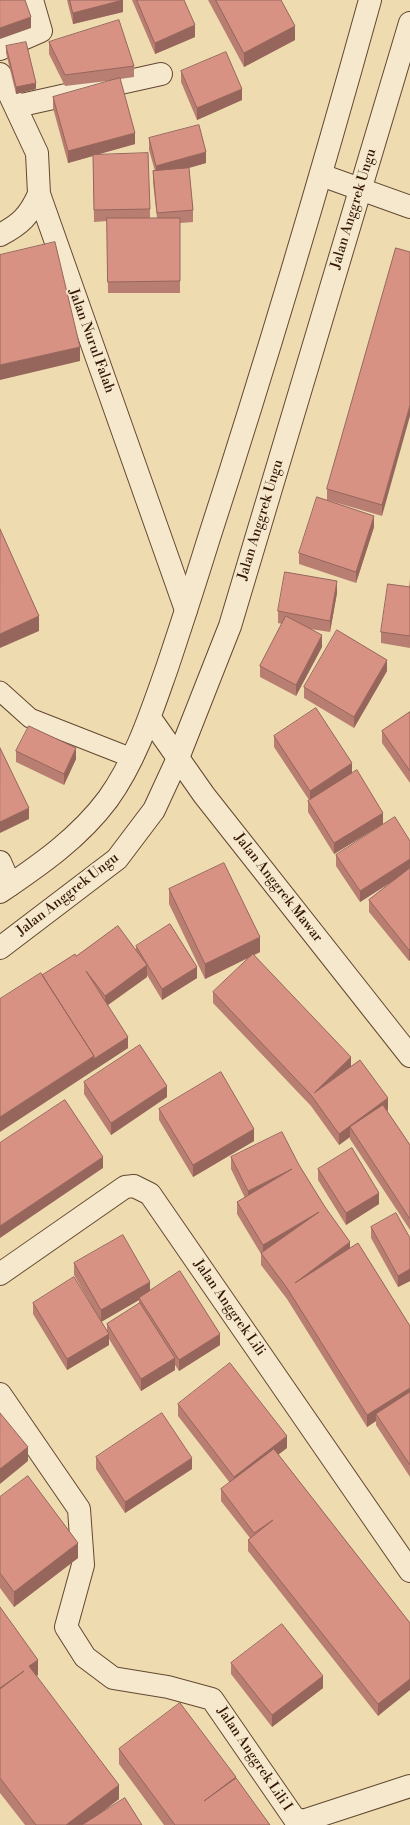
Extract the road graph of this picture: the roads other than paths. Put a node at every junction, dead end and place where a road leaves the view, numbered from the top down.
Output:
1 (32, 0) edge
2 (370, 0) edge
3 (410, 23) edge
4 (0, 49) edge
5 (0, 74) edge
6 (162, 74) dead end
7 (17, 106) junction
8 (322, 175) junction
9 (360, 189) junction
10 (39, 194) junction
11 (410, 207) edge
12 (0, 235) edge
13 (186, 610) junction
14 (0, 691) edge
15 (150, 718) junction
16 (132, 758) junction
17 (178, 758) junction
18 (0, 862) edge
19 (5, 888) edge
20 (0, 948) edge
21 (410, 1056) edge
22 (0, 1274) edge
23 (0, 1394) edge
24 (410, 1571) edge
25 (410, 1786) edge

1 - 4 street
2 - 8 street
3 - 9 street, Jalan Anggrek Ungu
5 - 7 street, Jalan Nurul Falah
6 - 7 street
7 - 10 street, Jalan Nurul Falah
8 - 9 street
8 - 13 street
9 - 11 street
9 - 17 street, Jalan Anggrek Ungu
10 - 12 street
10 - 13 street, Jalan Nurul Falah
13 - 15 street
14 - 16 lane
15 - 16 street
15 - 17 street, Jalan Anggrek Mawar
16 - 19 street
17 - 20 street, Jalan Anggrek Ungu
17 - 21 street, Jalan Anggrek Mawar
18 - 19 street
22 - 24 street, Jalan Anggrek Lili
23 - 25 street, Jalan Anggrek Lili I

